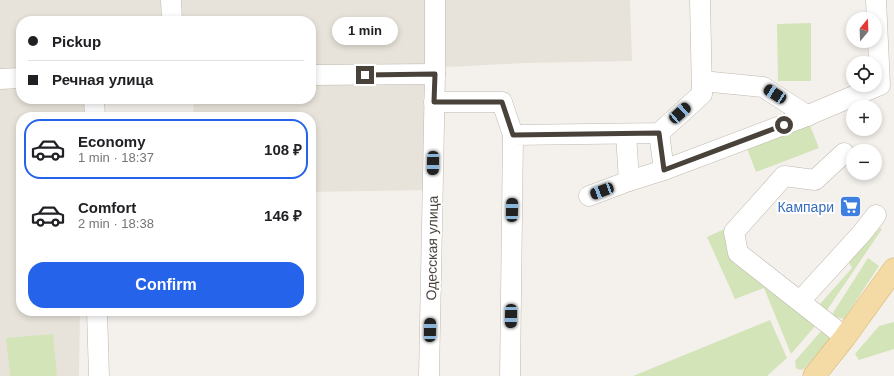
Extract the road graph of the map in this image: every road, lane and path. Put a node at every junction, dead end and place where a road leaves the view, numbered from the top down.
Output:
1 (171, 0) edge
2 (435, 0) edge
3 (700, 0) edge
4 (876, 0) edge
5 (172, 16) edge
6 (435, 74) junction
7 (316, 75) edge
8 (0, 78) edge
9 (16, 78) edge
10 (702, 81) junction
11 (434, 102) junction
12 (808, 116) junction
13 (659, 133) junction
14 (626, 134) junction
15 (513, 135) junction
16 (844, 153) dead end
17 (664, 170) junction
18 (629, 181) junction
19 (589, 196) dead end
20 (876, 215) dead end
21 (894, 269) edge
22 (800, 301) junction
23 (98, 316) edge
24 (845, 337) junction
25 (99, 376) edge
26 (430, 376) edge
27 (510, 376) edge
28 (814, 376) edge

1 - 5 street
2 - 6 street, Одесская улица
3 - 10 street
4 - 12 street
6 - 7 street
6 - 11 street, Одесская улица
8 - 9 street
10 - 12 street
10 - 13 street
11 - 15 street
11 - 26 street, Одесская улица
12 - 17 street
13 - 14 street
13 - 17 street
14 - 15 street
14 - 18 street
15 - 27 street
16 - 22 street
17 - 18 street
18 - 19 street
20 - 22 street
21 - 24 main road
22 - 24 street
23 - 25 street
24 - 28 main road

